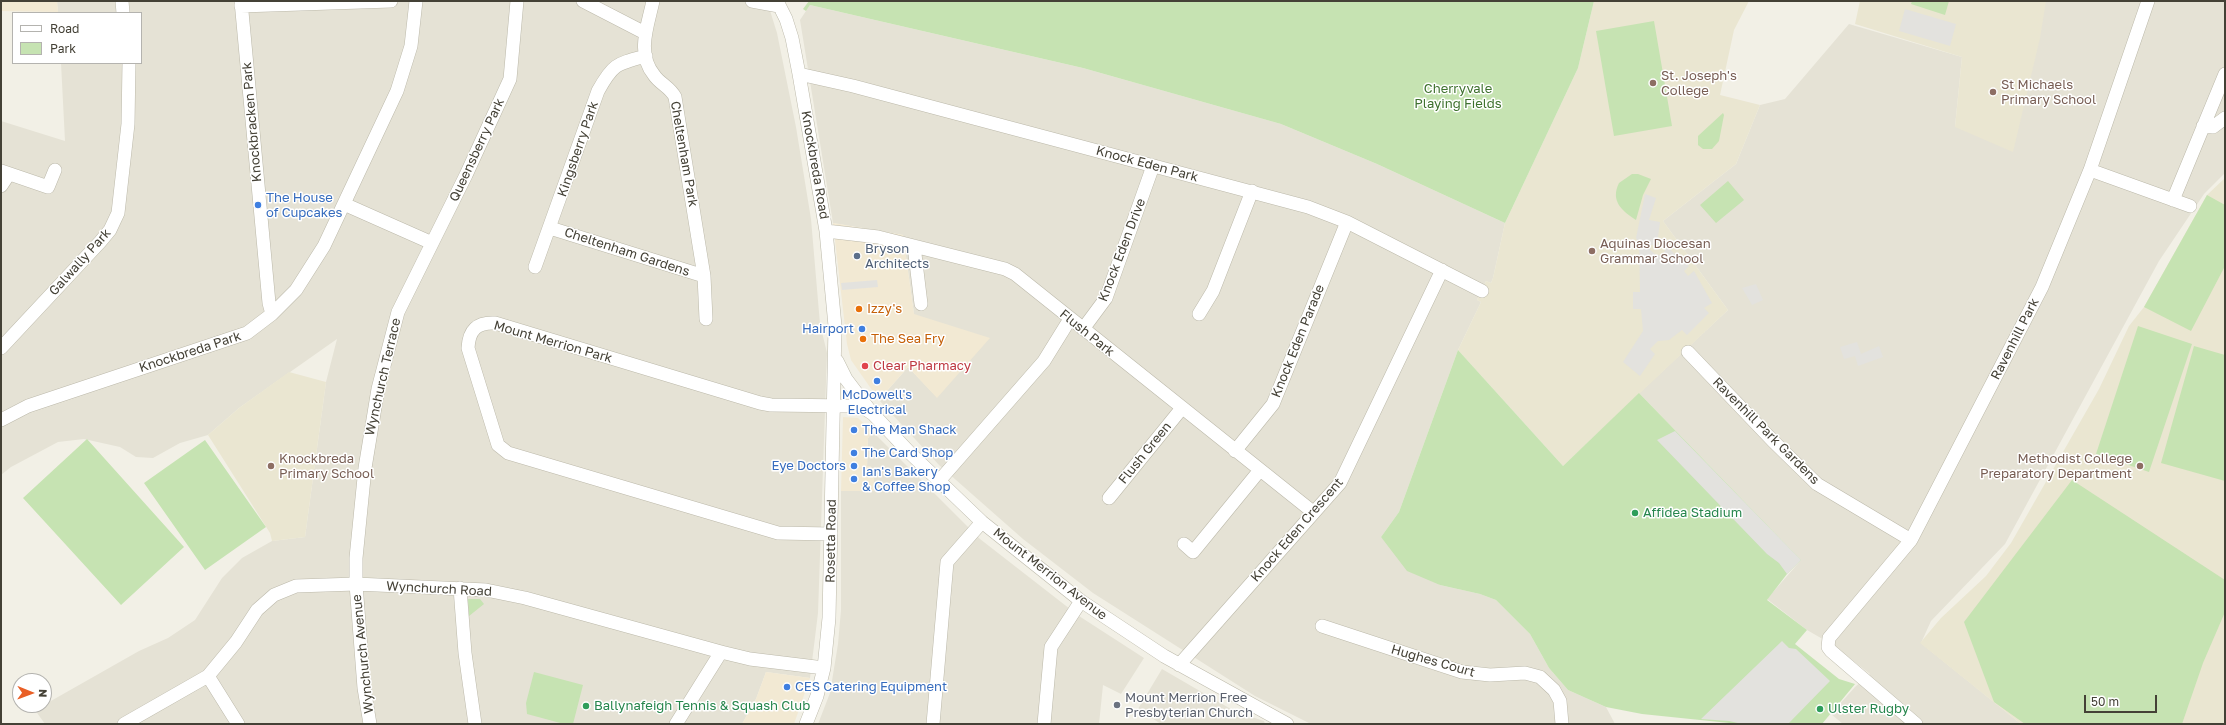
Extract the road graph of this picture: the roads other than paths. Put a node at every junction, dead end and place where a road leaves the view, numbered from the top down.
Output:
1 (122, 1) edge
2 (391, 1) edge
3 (416, 1) edge
4 (517, 1) edge
5 (583, 1) edge
6 (653, 1) edge
7 (752, 1) edge
8 (2148, 1) edge
9 (241, 3) edge
10 (778, 4) edge
11 (123, 12) edge
12 (645, 33) junction
13 (646, 56) junction
14 (129, 64) edge
15 (799, 74) junction
16 (2225, 74) edge
17 (2225, 118) edge
18 (2203, 126) junction
19 (1153, 166) junction
20 (55, 170) dead end
21 (2090, 170) junction
22 (5, 173) edge
23 (1, 186) edge
24 (1252, 191) junction
25 (2173, 200) junction
26 (344, 204) junction
27 (2190, 206) dead end
28 (1347, 222) junction
29 (550, 228) junction
30 (826, 231) junction
31 (432, 243) junction
32 (914, 246) junction
33 (535, 267) dead end
34 (1442, 270) junction
35 (704, 276) junction
36 (1482, 290) dead end
37 (408, 291) joint
38 (921, 304) dead end
39 (272, 314) junction
40 (1199, 314) dead end
41 (706, 319) dead end
42 (1070, 319) junction
43 (1083, 329) junction
44 (1, 348) edge
45 (1688, 352) dead end
46 (835, 355) junction
47 (834, 406) junction
48 (1182, 408) junction
49 (873, 414) junction
50 (1, 420) edge
51 (1235, 451) junction
52 (1260, 470) junction
53 (940, 481) junction
54 (1109, 498) dead end
55 (1313, 512) junction
56 (982, 522) junction
57 (831, 534) junction
58 (1911, 540) junction
59 (1184, 544) dead end
60 (356, 584) junction
61 (460, 588) junction
62 (1081, 601) junction
63 (1322, 626) dead end
64 (721, 652) junction
65 (1179, 665) junction
66 (824, 668) junction
67 (208, 676) junction
68 (124, 724) edge
69 (238, 724) edge
70 (370, 724) edge
71 (475, 724) edge
72 (676, 724) edge
73 (806, 724) edge
74 (933, 724) edge
75 (1044, 724) edge
76 (1287, 724) edge
77 (1562, 724) edge
78 (1916, 724) edge

1 - 11 street
2 - 9 street
3 - 26 street, Knockbreda Park
4 - 31 street, Queensberry Park
5 - 12 street
6 - 12 street, Cheltenham Park
7 - 10 street, Knockbreda Road
8 - 21 street, Ravenhill Park
9 - 39 street, Knockbracken Park
10 - 15 street, Knockbreda Road
12 - 13 street, Cheltenham Park
13 - 29 street, Kingsberry Park
13 - 35 street, Cheltenham Park
14 - 44 street, Galwally Park
15 - 19 street, Knock Eden Park
15 - 30 street, Knockbreda Road
16 - 18 street
17 - 18 street
18 - 25 street
19 - 24 street, Knock Eden Park
19 - 43 street, Knock Eden Drive
20 - 22 street
21 - 25 street
21 - 58 street, Ravenhill Park
22 - 23 street
24 - 28 street, Knock Eden Park
24 - 40 street
25 - 27 street
26 - 31 street
26 - 39 street, Knockbreda Park
28 - 34 street, Knock Eden Park
28 - 51 street, Knock Eden Parade
29 - 33 street, Kingsberry Park
29 - 35 street, Cheltenham Gardens
30 - 32 street, Flush Park
30 - 46 street, Knockbreda Road
31 - 37 street, Queensberry Park
32 - 38 street
32 - 42 street, Flush Park
34 - 36 street, Knock Eden Park
34 - 55 street, Knock Eden Crescent
35 - 41 street, Cheltenham Park
37 - 60 street, Wynchurch Terrace
39 - 50 street, Knockbreda Park
42 - 43 street, Flush Park
42 - 53 street
43 - 48 street, Flush Park
45 - 58 street, Ravenhill Park Gardens
46 - 47 street, Rosetta Road
46 - 49 street
47 - 49 street, Mount Merrion Avenue
47 - 57 street, Rosetta Road
47 - 57 street, Mount Merrion Park
48 - 51 street, Flush Park
48 - 54 street, Flush Green
49 - 53 street, Mount Merrion Avenue
51 - 52 street, Flush Park
52 - 55 street, Flush Park
52 - 59 street
53 - 56 street, Mount Merrion Avenue
55 - 65 street, Knock Eden Crescent
56 - 62 street, Mount Merrion Avenue
56 - 74 street
57 - 66 street, Rosetta Road
58 - 78 street, Ravenhill Park
60 - 61 street, Wynchurch Road
60 - 67 street, Wynchurch Road
60 - 70 street, Wynchurch Avenue
61 - 64 street, Wynchurch Road
61 - 71 street
62 - 65 street, Mount Merrion Avenue
62 - 75 street
63 - 77 street, Hughes Court
64 - 66 street, Wynchurch Road
64 - 72 street
65 - 76 street, Mount Merrion Avenue
66 - 73 street, Rosetta Road
67 - 68 street, Wynchurch Road
67 - 69 street

